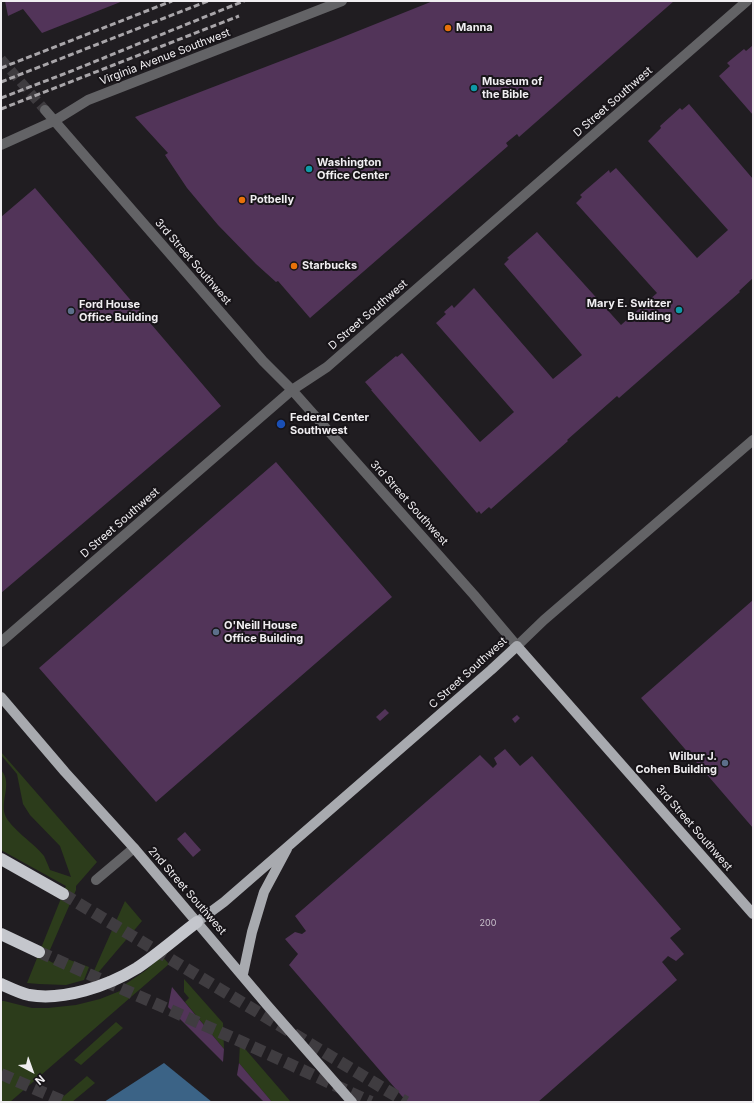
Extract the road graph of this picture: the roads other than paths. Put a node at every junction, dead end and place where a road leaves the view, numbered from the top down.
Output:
1 (342, 1) edge
2 (747, 1) edge
3 (45, 110) tunnel mouth
4 (54, 121) junction
5 (1, 145) edge
6 (292, 390) junction
7 (753, 440) edge
8 (1, 642) edge
9 (517, 646) junction
10 (1, 697) edge
11 (290, 844) junction
12 (134, 848) junction
13 (1, 859) edge
14 (96, 880) dead end
15 (63, 894) tunnel mouth
16 (753, 914) edge
17 (197, 922) junction
18 (1, 934) edge
19 (39, 952) tunnel mouth
20 (242, 974) junction
21 (1, 984) edge
22 (352, 1102) edge

1 - 4 street, Virginia Avenue Southwest
2 - 6 street, D Street Southwest
3 - 4 street, 3rd Street Southwest
4 - 5 street, Virginia Avenue Southwest
4 - 6 street, 3rd Street Southwest
6 - 8 street, D Street Southwest
6 - 9 street, 3rd Street Southwest
7 - 9 street, C Street Southwest
9 - 11 main road, C Street Southwest
9 - 16 main road, 3rd Street Southwest
10 - 12 main road, 2nd Street Southwest
11 - 17 main road, C Street Southwest
11 - 20 main road
12 - 14 street
12 - 17 main road, 2nd Street Southwest
13 - 15 highway
17 - 20 main road, 2nd Street Southwest
17 - 21 highway
18 - 19 highway
20 - 22 main road, 2nd Street Southwest

